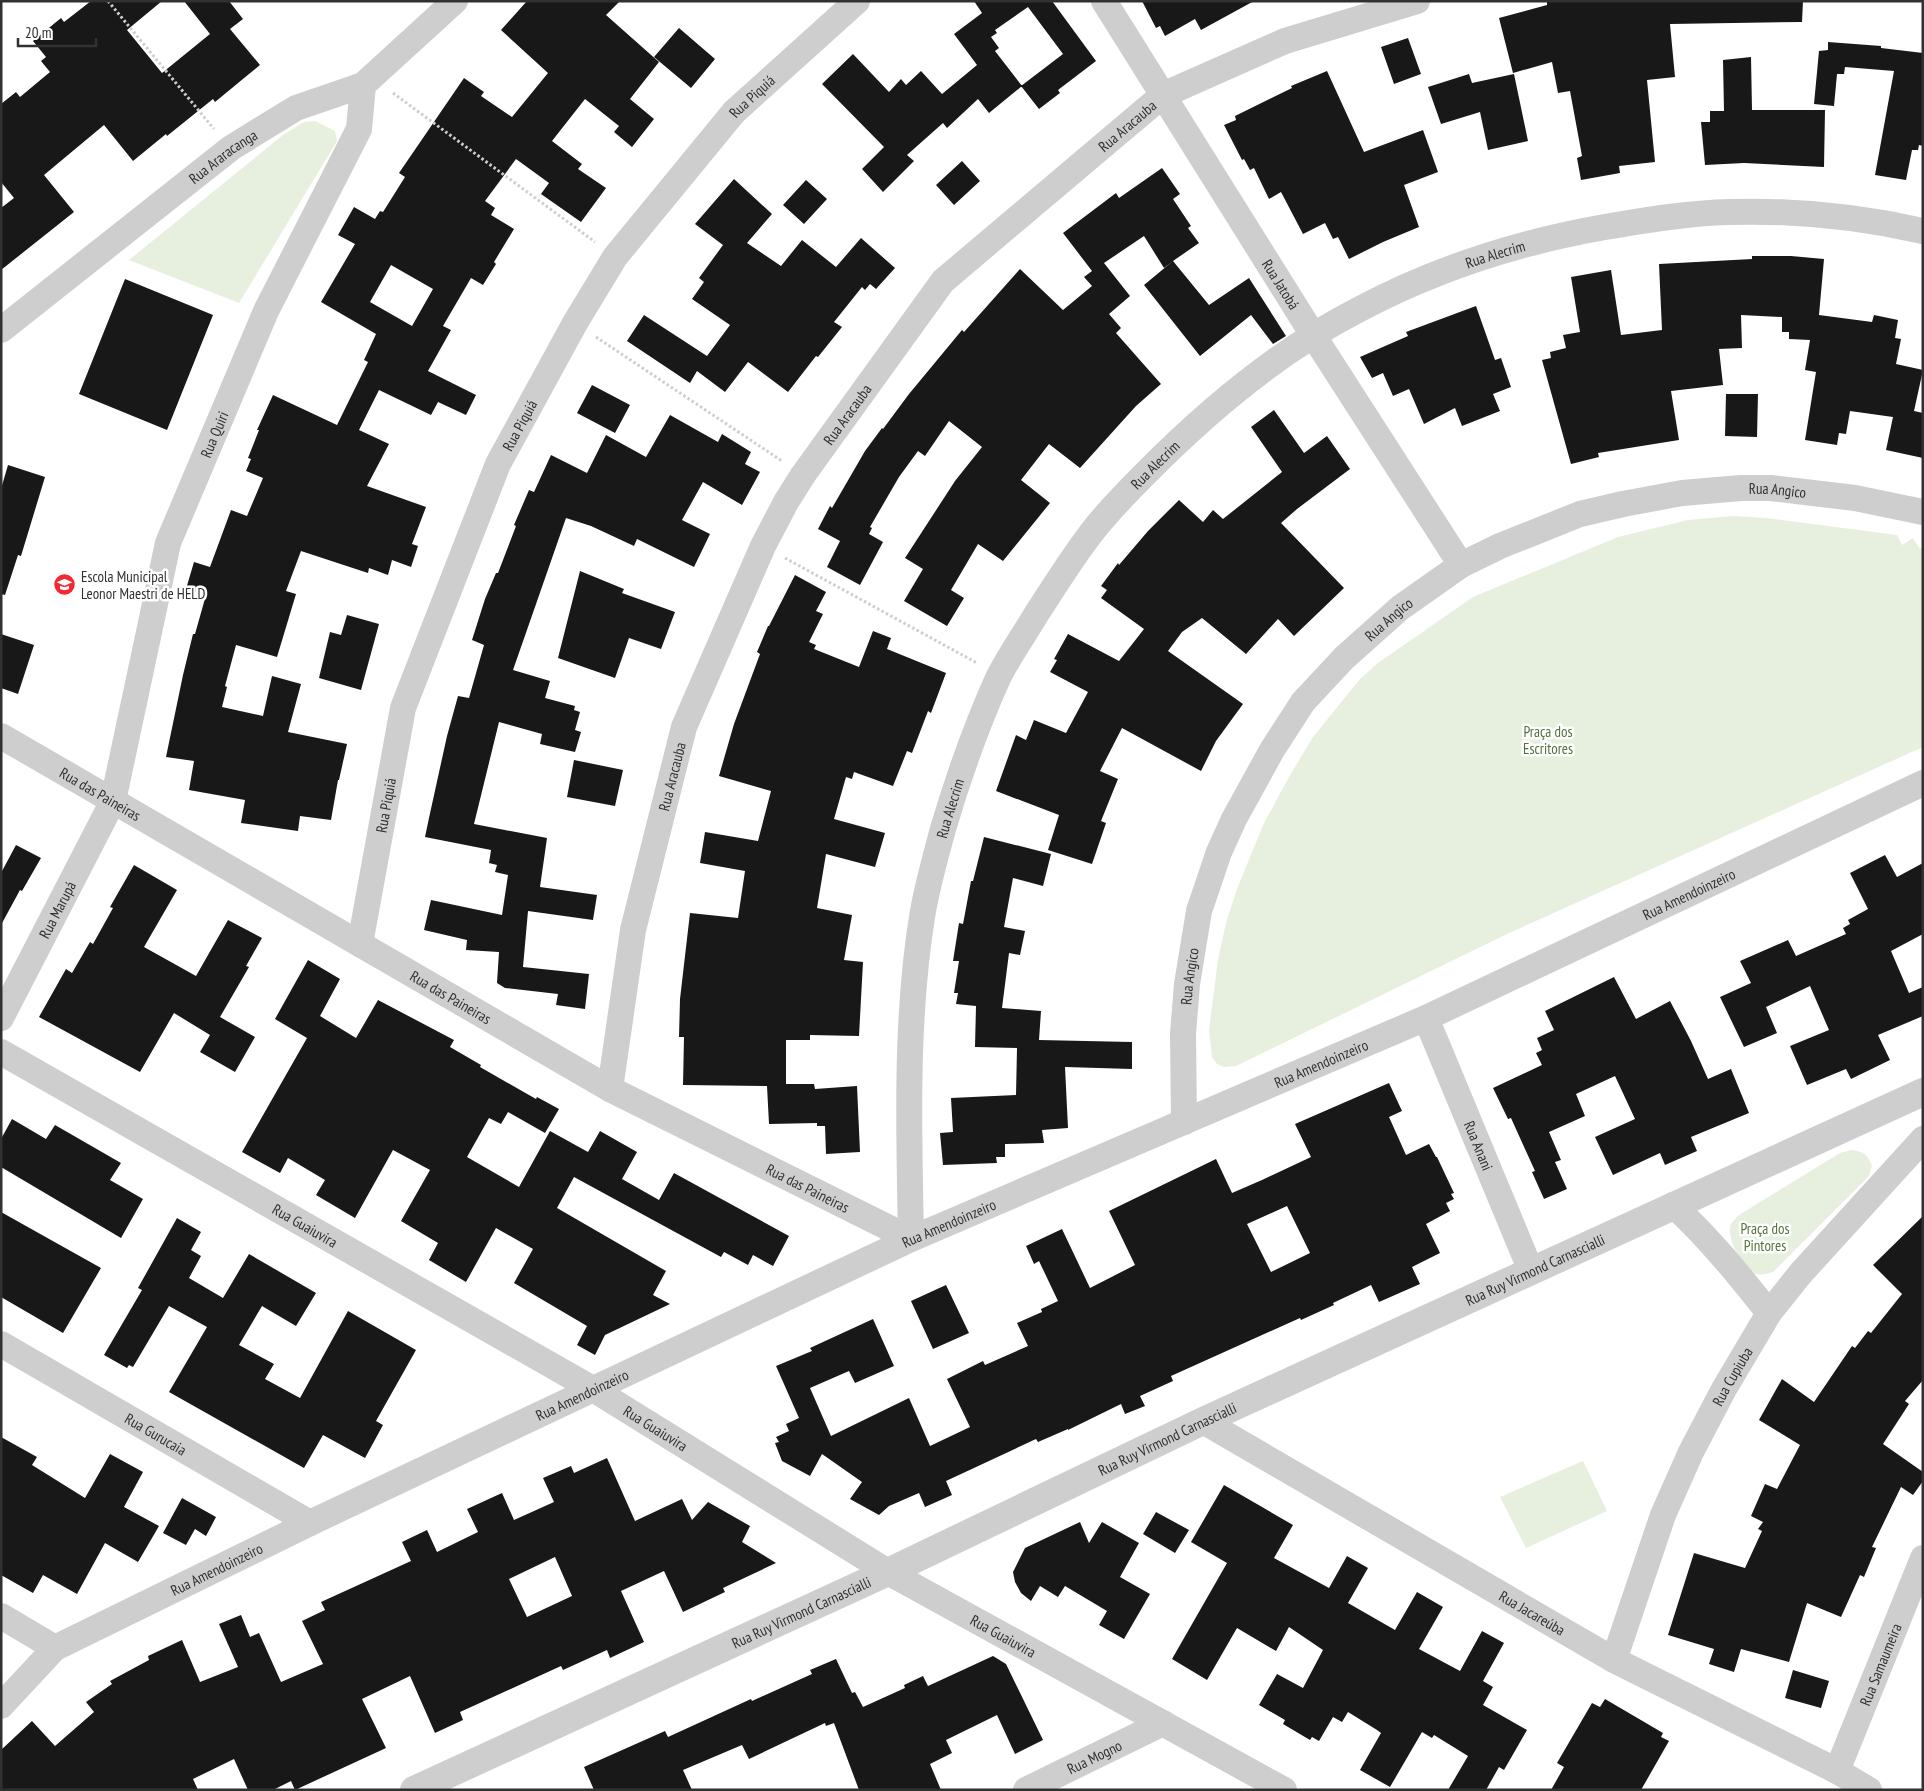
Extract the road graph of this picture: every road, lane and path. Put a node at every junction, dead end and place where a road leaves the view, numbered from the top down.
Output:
1 (108, 1) edge
2 (455, 1) edge
3 (857, 1) edge
4 (1104, 1) edge
5 (1418, 1) edge
6 (367, 81) junction
7 (1163, 95) junction
8 (231, 148) junction
9 (1923, 231) edge
10 (615, 257) junction
11 (575, 323) junction
12 (1, 330) edge
13 (1313, 335) junction
14 (804, 475) junction
15 (1923, 512) edge
16 (763, 546) junction
17 (1461, 566) junction
18 (1000, 675) junction
19 (1, 736) edge
20 (1923, 783) edge
21 (113, 801) junction
22 (360, 944) junction
23 (1, 1018) edge
24 (1426, 1018) junction
25 (1, 1052) edge
26 (610, 1089) junction
27 (1923, 1092) edge
28 (1184, 1122) junction
29 (1923, 1139) edge
30 (1673, 1205) junction
31 (911, 1239) junction
32 (1531, 1271) junction
33 (1769, 1313) junction
34 (1, 1344) edge
35 (593, 1389) junction
36 (1203, 1421) junction
37 (310, 1523) junction
38 (1923, 1558) edge
39 (888, 1572) junction
40 (1, 1616) edge
41 (55, 1648) junction
42 (1614, 1660) junction
43 (1, 1706) edge
44 (1163, 1723) junction
45 (1837, 1771) junction
46 (414, 1790) edge
47 (1026, 1790) edge
48 (1284, 1790) edge
49 (1869, 1790) edge

1 - 8 path
2 - 6 street, Rua Araracanga
3 - 10 street, Rua Piquiá
4 - 7 street, Rua Jatobá
5 - 7 street, Rua Aracauba
6 - 8 street, Rua Araracanga
6 - 10 path
6 - 21 street, Rua Quiri
7 - 13 street, Rua Jatobá
7 - 14 street, Rua Aracauba
8 - 12 street, Rua Araracanga
9 - 13 street, Rua Alecrim
10 - 11 street, Rua Piquiá
11 - 14 path
11 - 22 street, Rua Piquiá
13 - 17 street, Rua Jatobá
13 - 18 street, Rua Alecrim
14 - 16 street, Rua Aracauba
15 - 17 street, Rua Angico
16 - 18 path
16 - 26 street, Rua Aracauba
17 - 28 street, Rua Angico
18 - 31 street, Rua Alecrim
19 - 21 street, Rua das Paineiras
20 - 24 street, Rua Amendoinzeiro
21 - 22 street, Rua das Paineiras
21 - 23 street, Rua Marupá
22 - 26 street, Rua das Paineiras
24 - 28 street, Rua Amendoinzeiro
24 - 32 street, Rua Anani
25 - 35 street, Rua Guaiuvira
26 - 31 street, Rua das Paineiras
27 - 30 street, Rua Ruy Virmond Carnascialli
28 - 31 street, Rua Amendoinzeiro
29 - 33 street, Rua Cupiuba
30 - 32 street, Rua Ruy Virmond Carnascialli
30 - 33 street
31 - 35 street, Rua Amendoinzeiro
32 - 36 street, Rua Ruy Virmond Carnascialli
33 - 42 street, Rua Cupiuba
34 - 37 street, Rua Gurucaia
35 - 37 street, Rua Amendoinzeiro
35 - 39 street, Rua Guaiuvira
36 - 39 street, Rua Ruy Virmond Carnascialli
36 - 42 street, Rua Jacareúba
37 - 41 street, Rua Amendoinzeiro
38 - 45 street, Rua Samaumeira
39 - 44 street, Rua Guaiuvira
39 - 46 street, Rua Ruy Virmond Carnascialli
40 - 41 street
41 - 43 street, Rua Amendoinzeiro
42 - 45 street, Rua Jacareúba
44 - 47 street, Rua Mogno
44 - 48 street, Rua Guaiuvira
45 - 49 street, Rua Jacareúba

